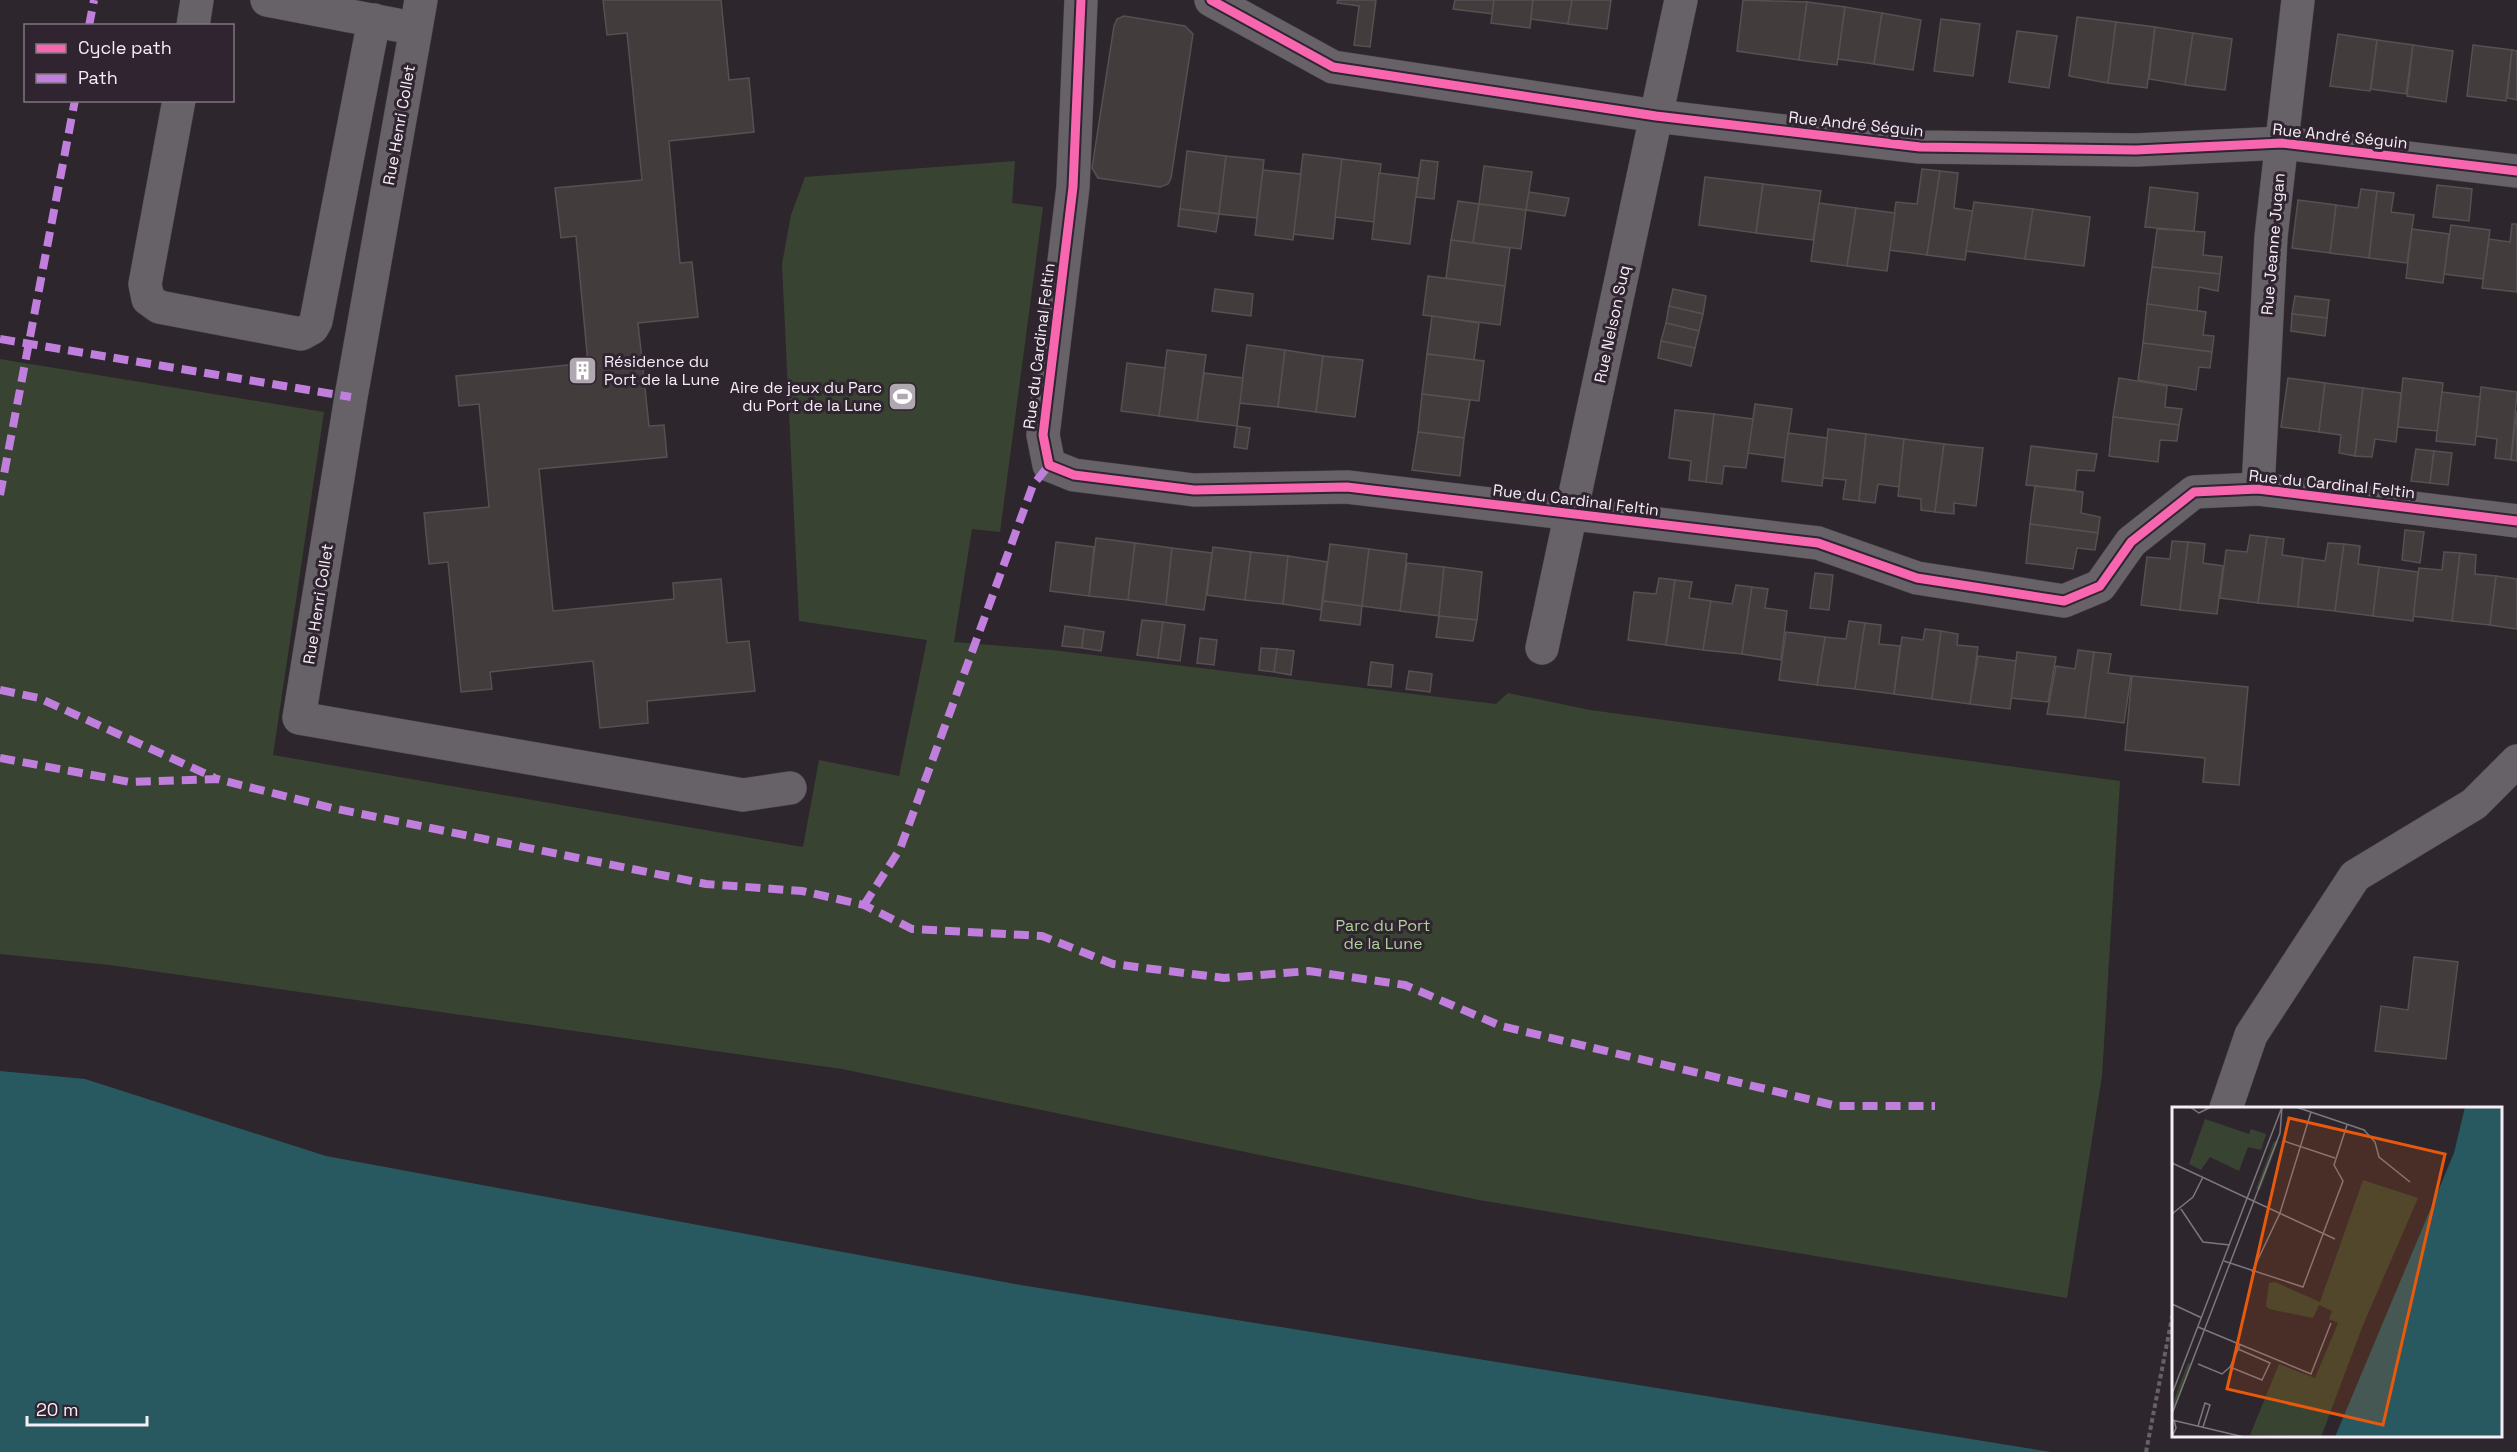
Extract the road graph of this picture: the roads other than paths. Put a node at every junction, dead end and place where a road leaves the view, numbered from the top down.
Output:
1 (198, 0) edge
2 (267, 0) edge
3 (1081, 0) edge
4 (1211, 0) edge
5 (1681, 0) edge
6 (2298, 0) edge
7 (419, 14) edge
8 (374, 20) junction
9 (193, 24) edge
10 (179, 102) edge
11 (1656, 117) junction
12 (2282, 143) junction
13 (2517, 171) edge
14 (2258, 489) junction
15 (1571, 515) junction
16 (2517, 521) edge
17 (1542, 648) dead end
18 (2517, 761) edge
19 (790, 788) dead end
20 (2226, 1107) edge

1 - 9 street
2 - 8 street
3 - 15 street, Rue du Cardinal Feltin
4 - 11 street, Rue André Séguin
5 - 11 street, Rue Nelson Suq
6 - 12 street, Rue Jeanne Jugan
7 - 8 street
7 - 19 street, Rue Henri Collet
8 - 10 street
11 - 12 street, Rue André Séguin
11 - 15 street, Rue Nelson Suq
12 - 13 street, Rue André Séguin
12 - 14 street, Rue Jeanne Jugan
14 - 15 street, Rue du Cardinal Feltin
14 - 16 street, Rue du Cardinal Feltin
15 - 17 street, Rue Nelson Suq
18 - 20 street

